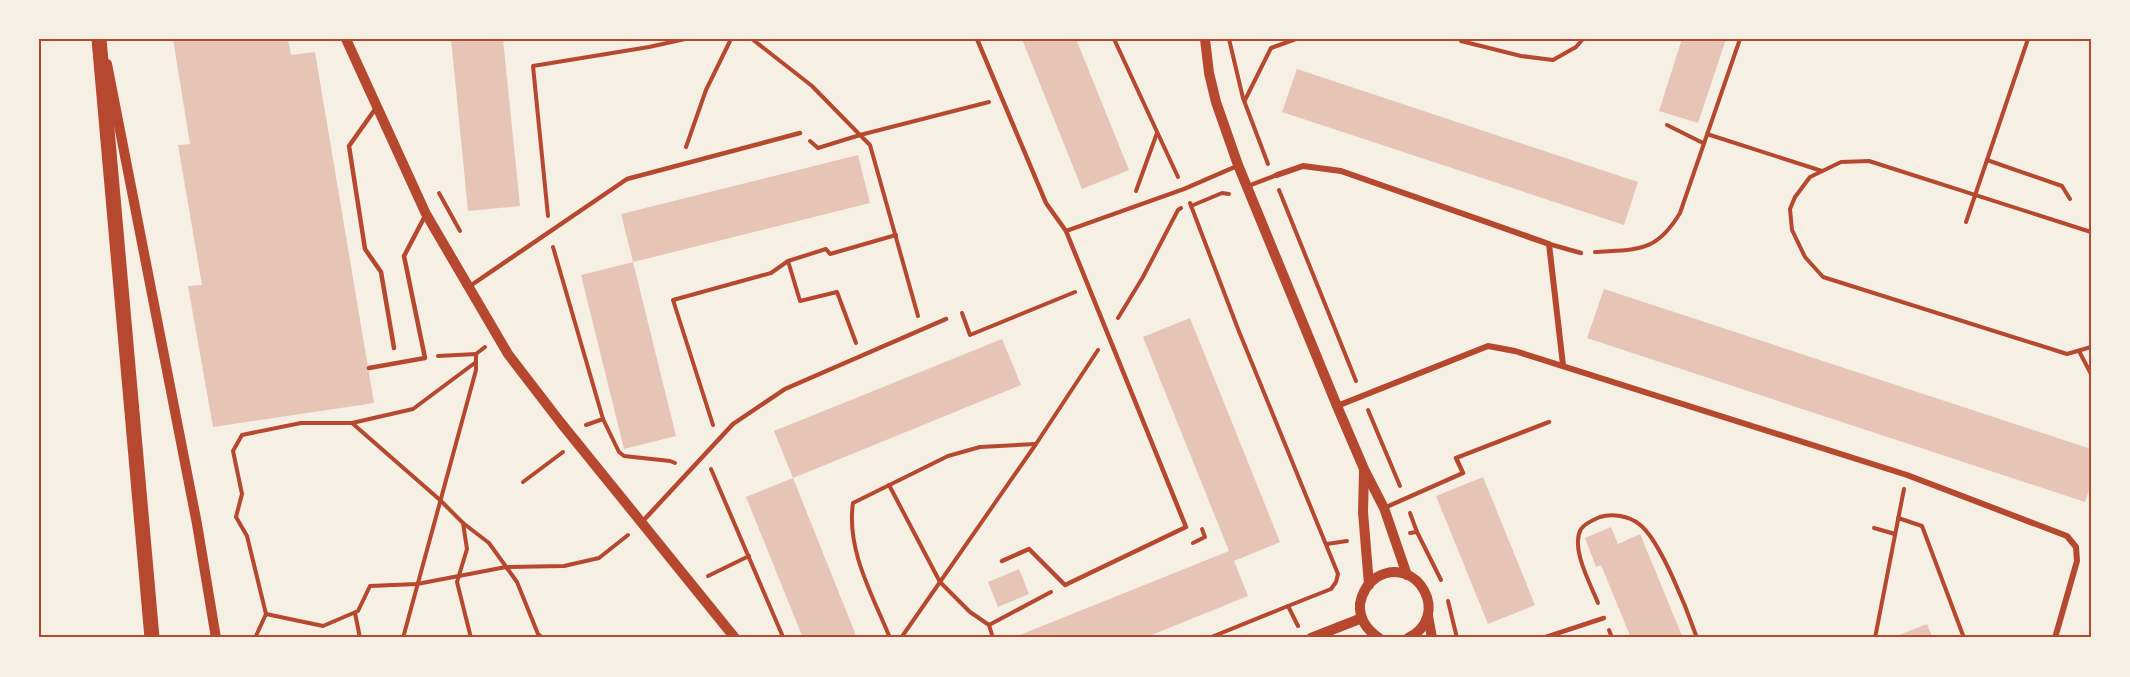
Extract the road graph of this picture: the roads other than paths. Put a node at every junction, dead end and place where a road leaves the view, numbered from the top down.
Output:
1 (101, 39) edge
2 (346, 39) edge
3 (977, 39) edge
4 (1205, 39) edge
5 (376, 108) junction
6 (800, 132) road end
7 (1238, 165) junction
8 (1275, 176) joint
9 (1248, 186) junction
10 (426, 214) junction
11 (1066, 231) junction
12 (1549, 244) junction
13 (1581, 253) road end
14 (468, 287) junction
15 (946, 319) road end
16 (394, 348) dead end
17 (1563, 365) junction
18 (369, 368) dead end
19 (1337, 406) junction
20 (1549, 422) dead end
21 (1364, 469) junction
22 (1384, 508) junction
23 (642, 523) junction
24 (1002, 561) dead end
25 (1407, 575) junction
26 (1369, 585) junction
27 (1428, 616) junction
28 (1362, 618) junction
29 (1604, 618) road end
30 (152, 638) edge
31 (216, 638) edge
32 (735, 638) edge
33 (1311, 638) edge
34 (1379, 638) edge
35 (1408, 638) edge
36 (1432, 638) edge
37 (1543, 638) edge
38 (2055, 638) edge

1 - 30 main road
1 - 31 street
2 - 5 street
3 - 11 lane
4 - 7 street
5 - 10 street
5 - 16 lane
6 - 14 lane
7 - 9 street
7 - 11 lane
8 - 9 lane
8 - 12 street
9 - 19 street
10 - 14 street
10 - 18 lane
11 - 24 lane
12 - 13 lane
12 - 17 street
14 - 23 street
15 - 23 lane
17 - 19 street
17 - 38 street
19 - 21 street
20 - 22 lane
21 - 22 street
21 - 26 street
22 - 25 street
23 - 32 street
25 - 26 street
25 - 27 street
26 - 28 street
27 - 35 street
27 - 36 street
28 - 33 street
28 - 34 street
29 - 37 lane

